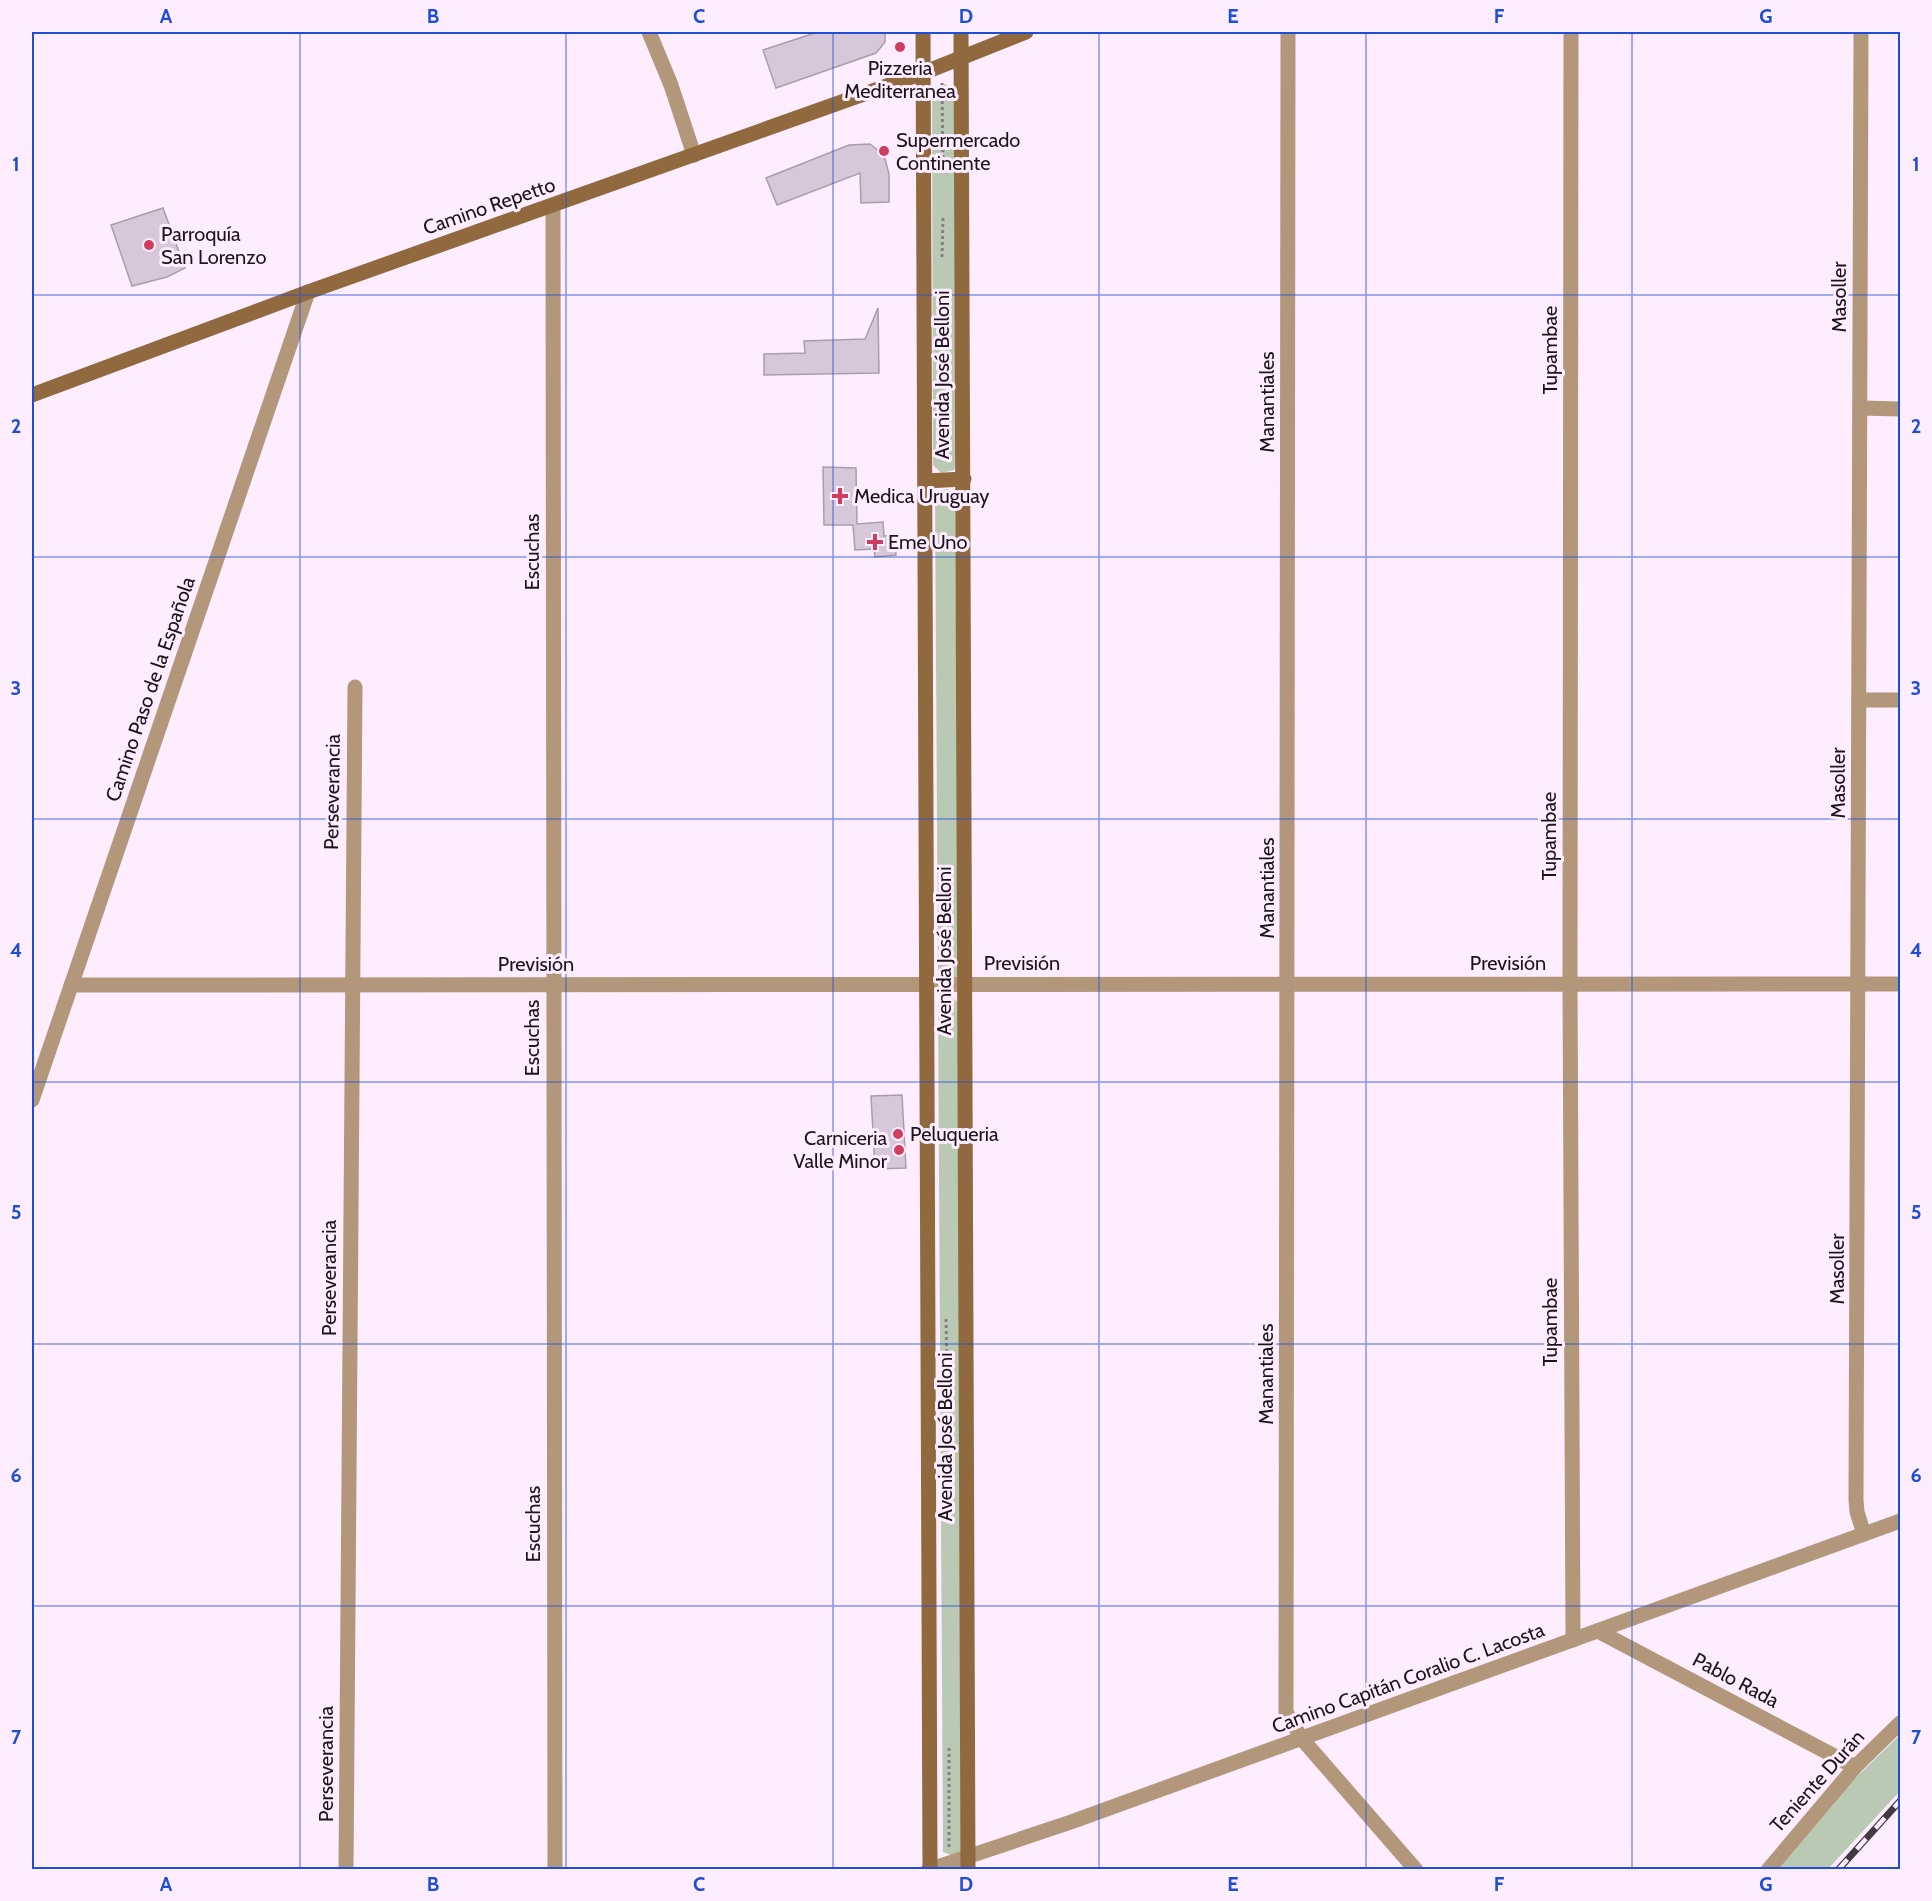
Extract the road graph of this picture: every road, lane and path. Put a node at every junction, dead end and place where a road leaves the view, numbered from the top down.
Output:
1 (649, 32) edge
2 (923, 32) edge
3 (961, 32) edge
4 (1026, 32) edge
5 (1288, 32) edge
6 (1571, 32) edge
7 (1861, 32) edge
8 (961, 57) junction
9 (923, 73) junction
10 (694, 155) junction
11 (553, 206) junction
12 (308, 292) junction
13 (32, 395) edge
14 (1860, 408) junction
15 (1900, 409) edge
16 (964, 479) junction
17 (926, 481) junction
18 (355, 687) dead end
19 (1859, 700) junction
20 (1900, 700) edge
21 (965, 984) junction
22 (1288, 984) junction
23 (1570, 984) junction
24 (1859, 984) junction
25 (1900, 984) edge
26 (71, 985) junction
27 (351, 985) junction
28 (553, 985) junction
29 (928, 985) junction
30 (32, 1100) edge
31 (1900, 1521) edge
32 (1864, 1534) junction
33 (1598, 1631) junction
34 (1573, 1640) junction
35 (1900, 1723) edge
36 (1302, 1739) junction
37 (1856, 1767) junction
38 (968, 1863) edge
39 (346, 1869) edge
40 (555, 1869) edge
41 (929, 1869) edge
42 (1416, 1869) edge
43 (1767, 1869) edge

1 - 10 street
2 - 9 main road, Avenida José Belloni
3 - 8 main road, Avenida José Belloni
4 - 8 main road, Camino Repetto
5 - 22 street, Manantiales
6 - 23 street, Tupambae
7 - 14 street, Masoller
8 - 9 main road, Camino Repetto
8 - 16 main road, Avenida José Belloni
9 - 10 main road, Camino Repetto
9 - 17 main road, Avenida José Belloni
10 - 11 main road, Camino Repetto
11 - 12 main road, Camino Repetto
11 - 28 street, Escuchas
12 - 13 main road, Camino Repetto
12 - 26 street, Camino Paso de la Española
14 - 15 street
14 - 19 street, Masoller
16 - 17 main road
16 - 21 main road, Avenida José Belloni
17 - 29 main road, Avenida José Belloni
18 - 27 street, Perseverancia
19 - 20 street
19 - 24 street, Masoller
21 - 22 street, Previsión
21 - 29 street, Previsión
21 - 38 main road, Avenida José Belloni
22 - 23 street, Previsión
22 - 36 street, Manantiales
23 - 24 street, Previsión
23 - 34 street, Tupambae
24 - 25 street, Previsión
24 - 32 street, Masoller
26 - 27 street, Previsión
26 - 30 street, Camino Paso de la Española
27 - 28 street, Previsión
27 - 39 street, Perseverancia
28 - 29 street, Previsión
28 - 40 street, Escuchas
29 - 41 main road, Avenida José Belloni
31 - 32 street, Camino Capitán Coralio C. Lacosta
32 - 33 street, Camino Capitán Coralio C. Lacosta
33 - 34 street, Camino Capitán Coralio C. Lacosta
33 - 37 street, Pablo Rada
34 - 36 street, Camino Capitán Coralio C. Lacosta
35 - 37 street, Teniente Durán
36 - 38 street, Camino Capitán Coralio C. Lacosta
36 - 42 street, Manantiales
37 - 43 street, Teniente Durán
38 - 41 street, Camino Capitán Coralio C. Lacosta

